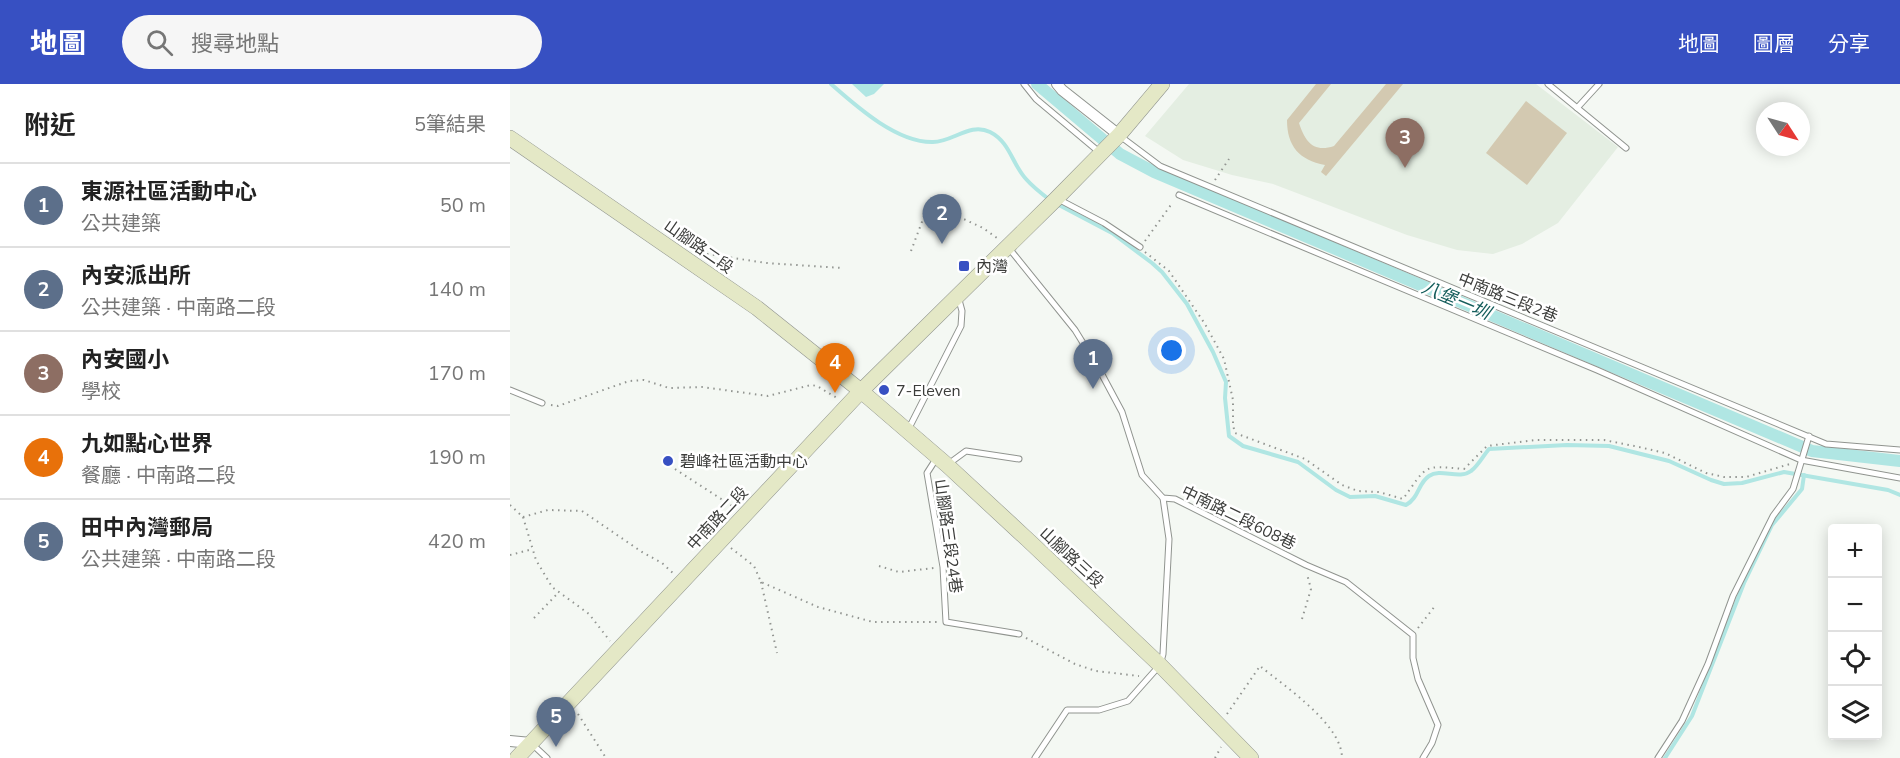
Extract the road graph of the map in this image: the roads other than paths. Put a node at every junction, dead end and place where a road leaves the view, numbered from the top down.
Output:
1 (1024, 84) edge
2 (1057, 84) edge
3 (1162, 84) edge
4 (1548, 84) edge
5 (1599, 84) edge
6 (1577, 108) junction
7 (1119, 135) junction
8 (510, 138) edge
9 (1626, 148) dead end
10 (1100, 152) junction
11 (1179, 195) road end
12 (1056, 199) junction
13 (1007, 246) junction
14 (1140, 247) road end
15 (958, 296) junction
16 (510, 390) edge
17 (861, 391) junction
18 (542, 403) road end
19 (907, 432) junction
20 (1809, 436) junction
21 (1900, 450) edge
22 (1018, 459) dead end
23 (1801, 460) junction
24 (942, 462) junction
25 (1900, 478) edge
26 (1163, 498) junction
27 (1018, 634) road end
28 (1160, 665) junction
29 (510, 741) edge
30 (531, 743) junction
31 (517, 758) edge
32 (547, 758) edge
33 (1035, 758) edge
34 (1251, 758) edge
35 (1423, 758) edge
36 (1658, 758) edge

1 - 10 lane
2 - 7 street
3 - 7 main road, 中南路二段
4 - 6 lane
5 - 6 lane
6 - 9 lane
7 - 10 main road, 中南路二段
7 - 20 lane, 中南路三段2巷
8 - 17 main road, 山腳路二段
10 - 12 main road, 中南路二段
11 - 23 lane
12 - 13 main road, 中南路二段
12 - 14 lane
13 - 15 main road, 中南路二段
13 - 26 lane, 中南路二段608巷
15 - 17 main road, 中南路二段
15 - 19 lane
16 - 18 lane
17 - 19 main road, 山腳路三段
17 - 30 main road, 中南路二段
19 - 24 main road, 山腳路三段
20 - 21 lane, 中南路三段2巷
20 - 23 lane
22 - 24 lane
23 - 25 lane
23 - 36 lane
24 - 27 lane, 山腳路三段24巷
24 - 28 main road, 山腳路三段
26 - 28 lane
26 - 35 lane, 中南路二段608巷
28 - 33 lane
28 - 34 main road, 山腳路三段
29 - 30 street
30 - 31 main road, 中南路二段
30 - 32 lane

